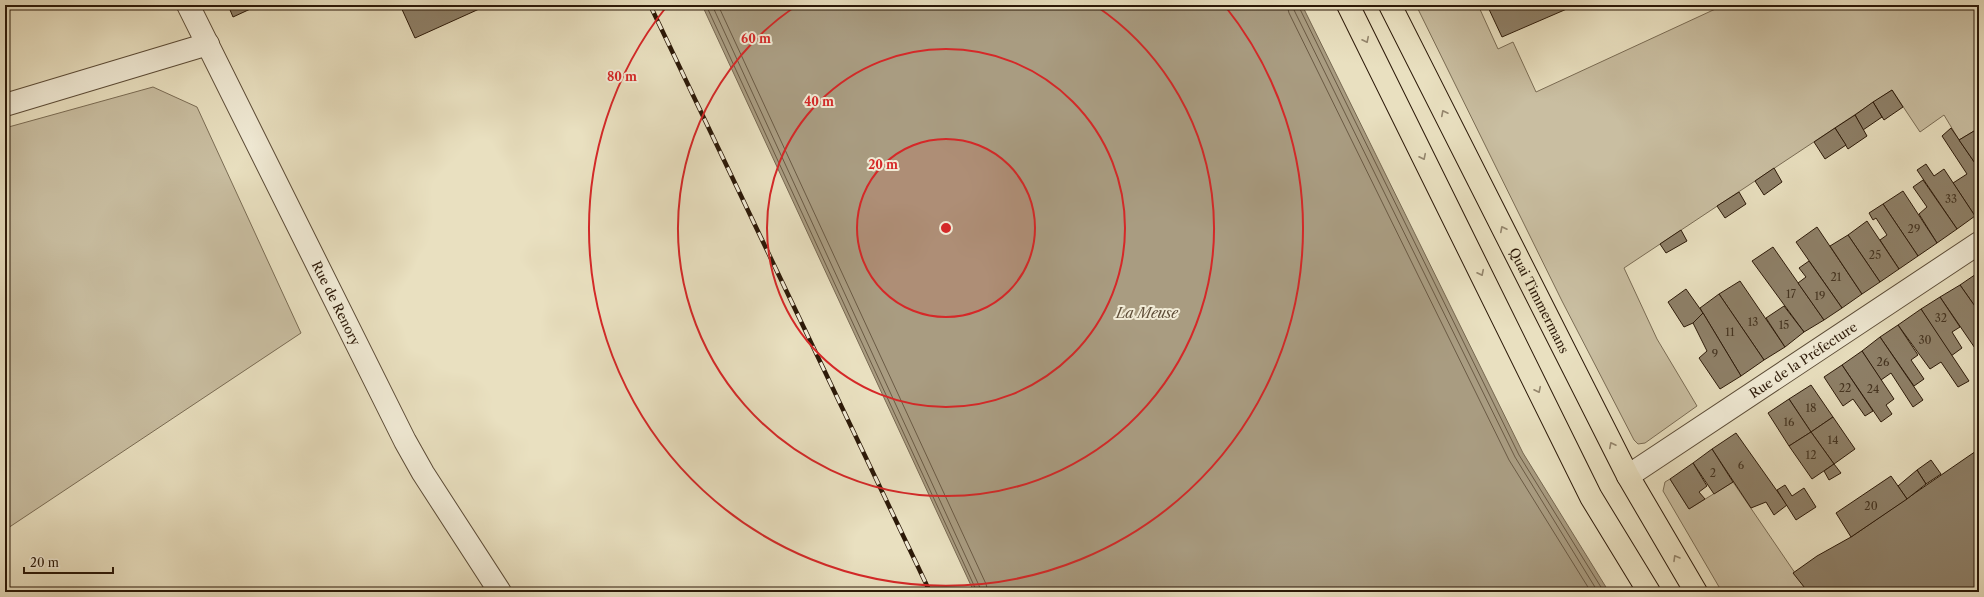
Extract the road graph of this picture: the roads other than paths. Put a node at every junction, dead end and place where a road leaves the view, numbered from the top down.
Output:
1 (188, 5) edge
2 (1348, 5) edge
3 (1390, 5) edge
4 (208, 44) junction
5 (5, 105) edge
6 (1979, 243) edge
7 (1628, 476) junction
8 (500, 592) edge
9 (1649, 592) edge
10 (1696, 592) edge

1 - 4 street, Rue de Renory
2 -> 9 main road
7 -> 3 main road, Quai Timmermans
4 - 5 street
4 - 8 street, Rue de Renory
6 - 7 street, Rue de la Préfecture
10 -> 7 main road, Quai Timmermans

